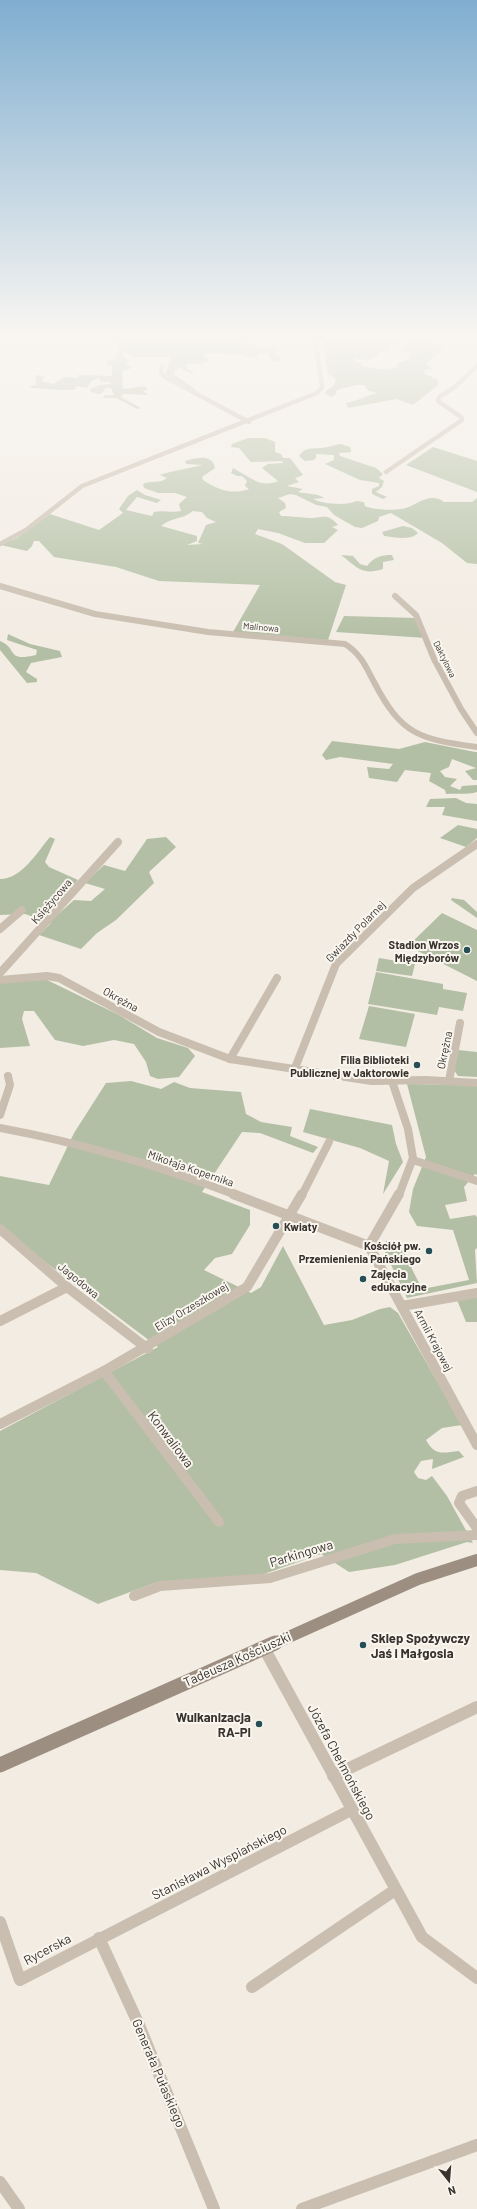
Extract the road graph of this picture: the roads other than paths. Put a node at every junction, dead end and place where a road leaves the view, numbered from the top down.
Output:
1 (209, 437) edge
2 (437, 437) edge
3 (386, 472) dead end
4 (0, 544) edge
5 (0, 586) edge
6 (395, 596) dead end
7 (477, 733) edge
8 (477, 747) edge
9 (118, 842) dead end
10 (477, 844) edge
11 (22, 910) dead end
12 (0, 929) edge
13 (0, 973) edge
14 (276, 978) dead end
15 (0, 980) edge
16 (460, 1023) dead end
17 (230, 1059) junction
18 (295, 1068) junction
19 (8, 1076) dead end
20 (392, 1081) junction
21 (448, 1081) junction
22 (477, 1083) edge
23 (0, 1115) edge
24 (0, 1128) edge
25 (329, 1142) dead end
26 (413, 1160) junction
27 (477, 1181) edge
28 (291, 1216) junction
29 (1, 1231) edge
30 (369, 1246) junction
31 (67, 1287) junction
32 (477, 1293) edge
33 (402, 1306) junction
34 (0, 1321) edge
35 (147, 1349) junction
36 (104, 1371) junction
37 (0, 1424) edge
38 (477, 1445) edge
39 (477, 1491) edge
40 (219, 1522) dead end
41 (477, 1528) edge
42 (477, 1535) edge
43 (477, 1560) edge
44 (134, 1596) dead end
45 (264, 1648) junction
46 (477, 1706) edge
47 (0, 1765) edge
48 (334, 1776) junction
49 (352, 1810) junction
50 (395, 1890) junction
51 (0, 1922) edge
52 (99, 1938) junction
53 (477, 1978) edge
54 (252, 1988) dead end
55 (477, 2145) edge
56 (0, 2182) edge
57 (19, 2209) edge
58 (214, 2209) edge
59 (302, 2209) edge

1 - 4 street
2 - 3 street
5 - 8 street, Malinowa
6 - 7 street, Daktylowa
9 - 13 street, Księżycowa
10 - 18 street, Gwiazdy Polarnej
11 - 12 street
14 - 17 street
15 - 17 street, Okrężna
16 - 21 street, Okrężna
17 - 18 street, Okrężna
18 - 20 street, Okrężna
19 - 23 street
20 - 21 street, Okrężna
20 - 26 street
21 - 22 street, Okrężna
24 - 28 street, Mikołaja Kopernika
25 - 28 street, Elizy Orzeszkowej
26 - 27 street
26 - 30 street
28 - 30 street, Mikołaja Kopernika
28 - 35 street, Elizy Orzeszkowej
29 - 31 street, Jagodowa
30 - 33 street, Armii Krajowej
31 - 34 street
31 - 35 street, Jagodowa
32 - 33 street
33 - 38 street, Armii Krajowej
35 - 36 street, Elizy Orzeszkowej
36 - 37 street, Elizy Orzeszkowej
36 - 40 street, Konwaliowa
39 - 41 street
42 - 44 street, Parkingowa
43 - 45 main road, Tadeusza Kościuszki
45 - 47 main road, Tadeusza Kościuszki
45 - 48 street, Józefa Chełmońskiego
46 - 48 street
48 - 49 street, Józefa Chełmońskiego
49 - 50 street, Józefa Chełmońskiego
49 - 52 street, Stanisława Wyspiańskiego
50 - 53 street, Józefa Chełmońskiego
50 - 54 street
51 - 52 street, Rycerska
52 - 58 street, Generała Pułaskiego
55 - 59 street
56 - 57 street

